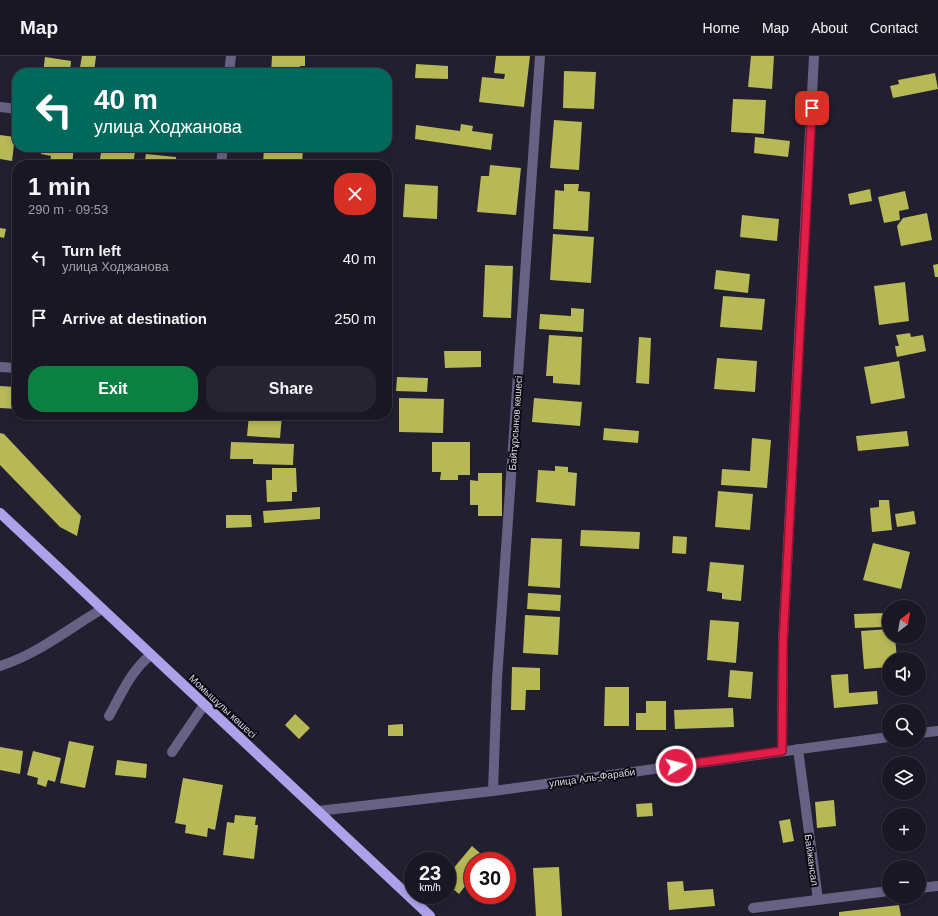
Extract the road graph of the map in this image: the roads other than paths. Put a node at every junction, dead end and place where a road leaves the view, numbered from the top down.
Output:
1 (231, 56) edge
2 (540, 56) edge
3 (814, 56) edge
4 (230, 68) edge
5 (0, 107) edge
6 (12, 109) edge
7 (0, 367) edge
8 (12, 368) edge
9 (0, 513) edge
10 (102, 609) junction
11 (151, 654) junction
12 (0, 666) edge
13 (204, 705) junction
14 (109, 716) dead end
15 (938, 731) edge
16 (926, 732) edge
17 (882, 738) edge
18 (798, 749) junction
19 (782, 751) junction
20 (172, 752) dead end
21 (493, 790) junction
22 (318, 811) junction
23 (938, 886) edge
24 (926, 887) edge
25 (882, 893) edge
26 (818, 900) junction
27 (753, 908) dead end
28 (430, 916) edge

1 - 4 street
2 - 21 street, Байтұрсынов көшесі
3 - 19 street
5 - 6 street
7 - 8 street
9 - 10 main road, Момышұлы көшесі
10 - 11 main road, Момышұлы көшесі
10 - 12 street
11 - 13 main road, Момышұлы көшесі
11 - 14 street
13 - 20 street
13 - 22 main road, Момышұлы көшесі
15 - 16 street
17 - 18 street, улица Аль-Фараби
18 - 19 street, улица Аль-Фараби
18 - 26 street, Байжансал
19 - 21 street, улица Аль-Фараби
21 - 22 street, улица Аль-Фараби
22 - 28 main road, Момышұлы көшесі
23 - 24 street
25 - 26 street, Байжансал
26 - 27 street

